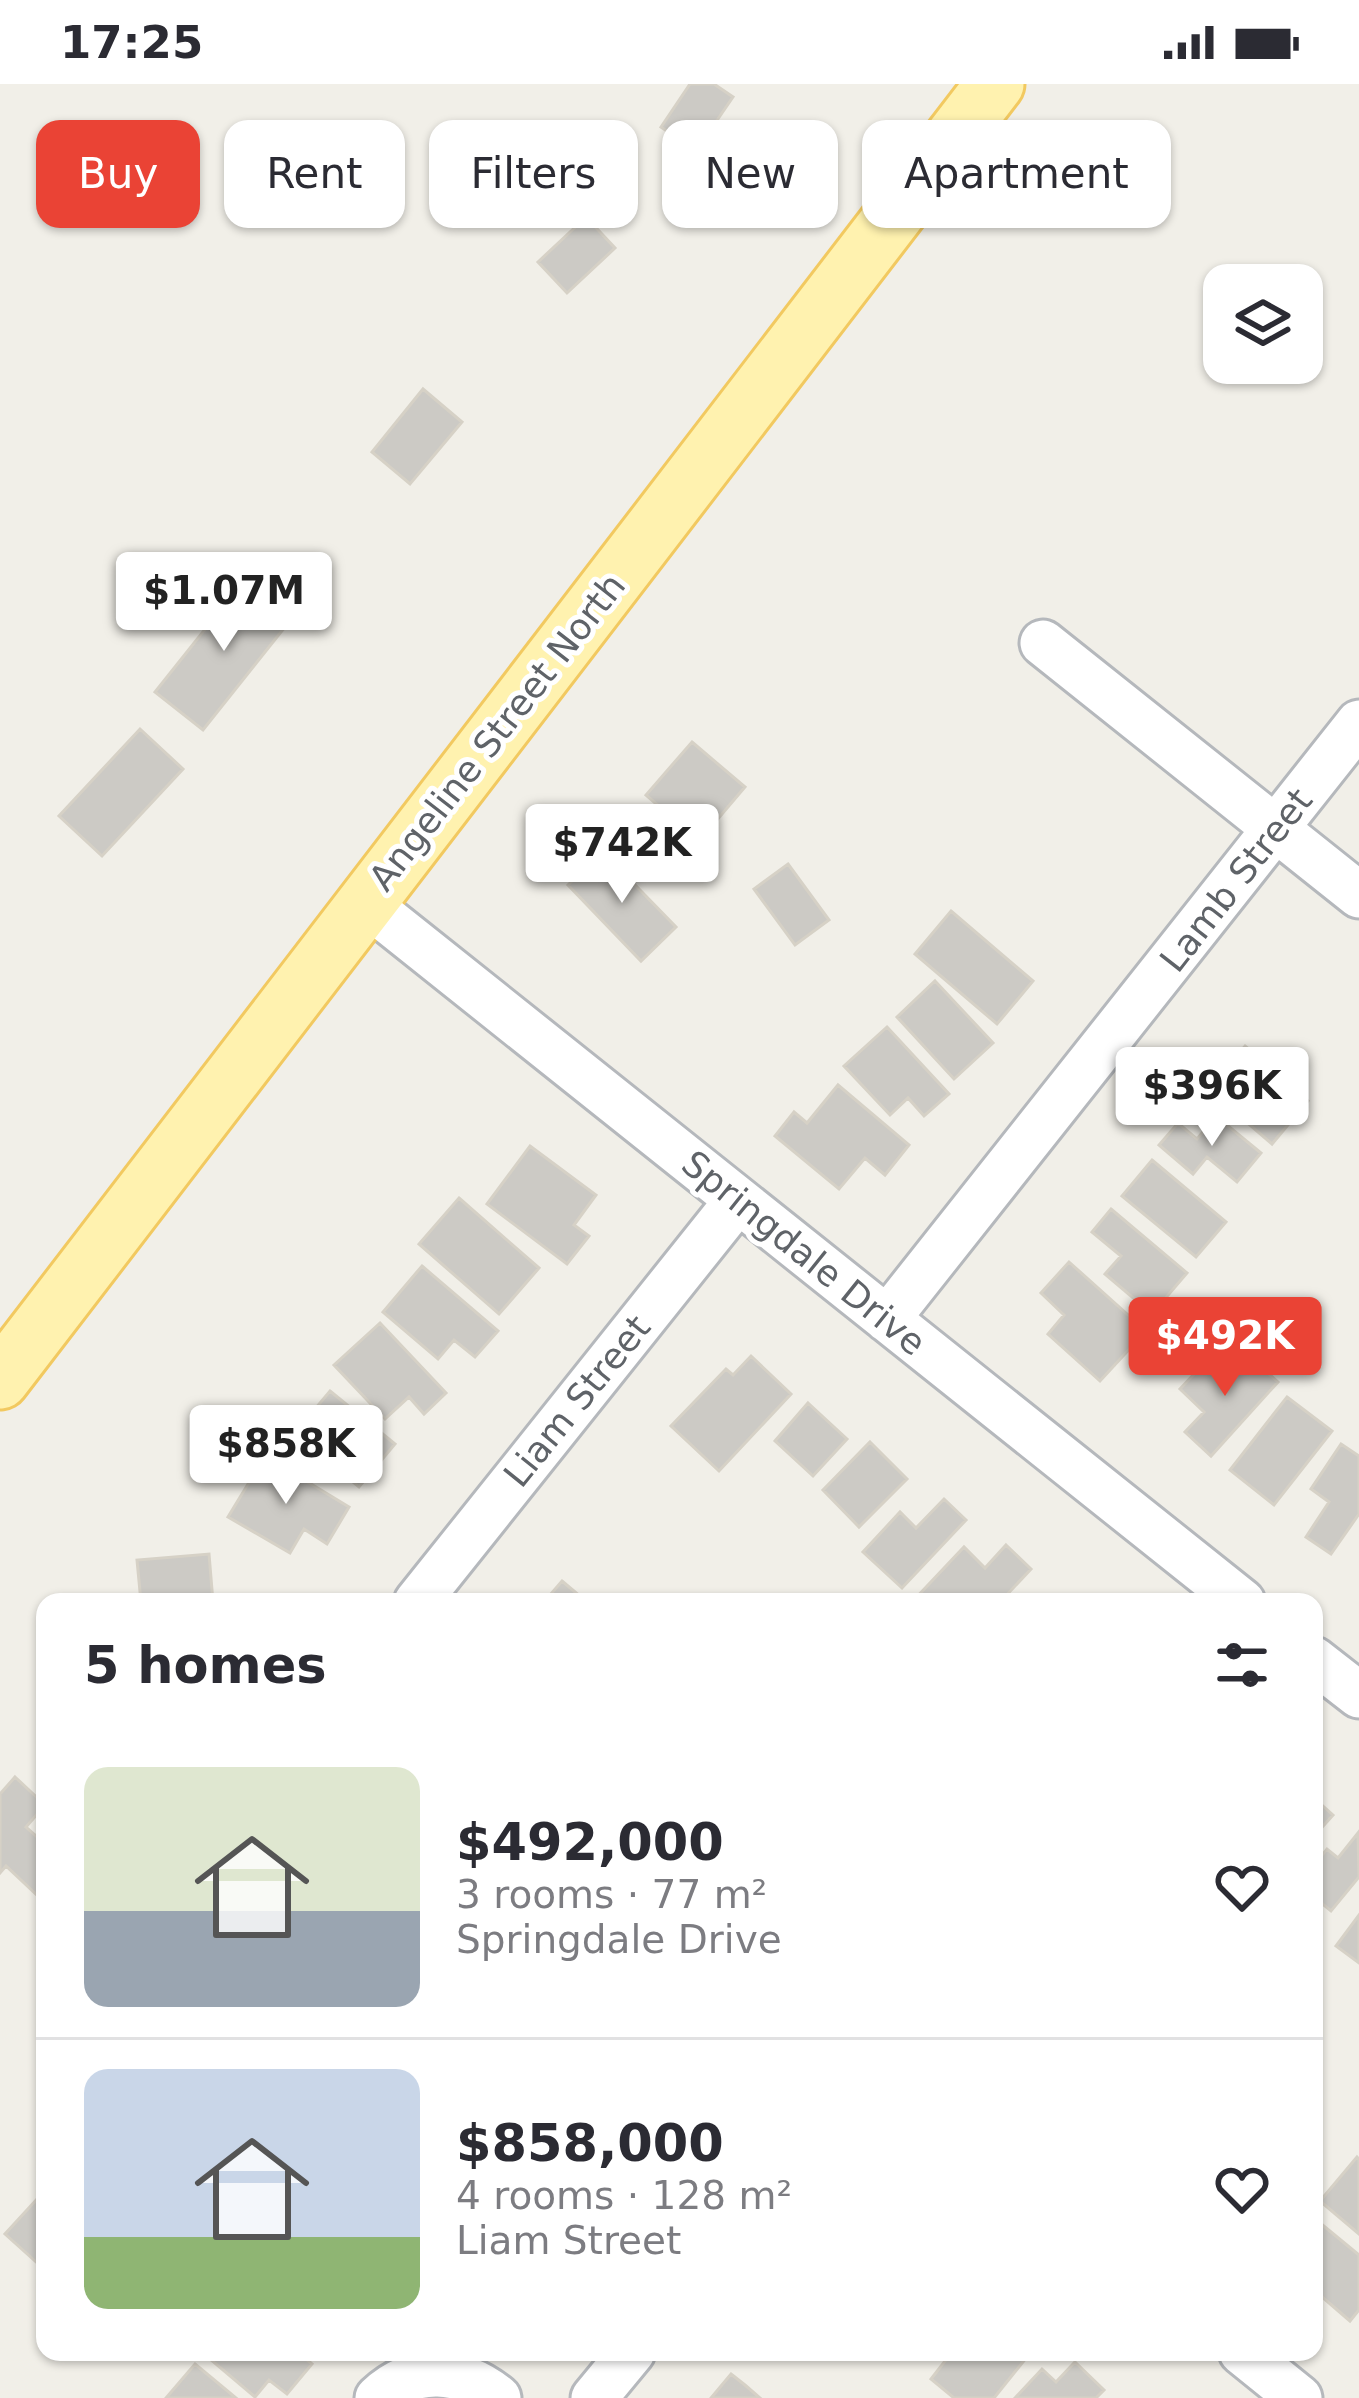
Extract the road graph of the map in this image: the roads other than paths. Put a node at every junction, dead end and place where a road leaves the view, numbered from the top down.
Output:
1 (995, 84) edge
2 (1043, 643) dead end
3 (1359, 723) edge
4 (1276, 829) junction
5 (1359, 896) edge
6 (366, 903) junction
7 (738, 1200) junction
8 (887, 1319) junction
9 (0, 1380) edge
10 (424, 1593) edge
11 (1231, 1593) edge
12 (1323, 1667) edge
13 (1359, 1696) edge
14 (625, 2361) edge
15 (1253, 2361) edge
16 (378, 2398) edge
17 (497, 2398) edge
18 (594, 2398) edge
19 (1299, 2398) edge

1 - 6 main road, Angeline Street North
2 - 4 street
3 - 4 street, Lamb Street
4 - 5 street
4 - 8 street, Lamb Street
6 - 7 street, Springdale Drive
6 - 9 main road, Angeline Street North
7 - 8 street, Springdale Drive
7 - 10 street, Liam Street
8 - 11 street, Springdale Drive
12 - 13 street
14 - 18 street
15 - 19 street
16 - 17 street

